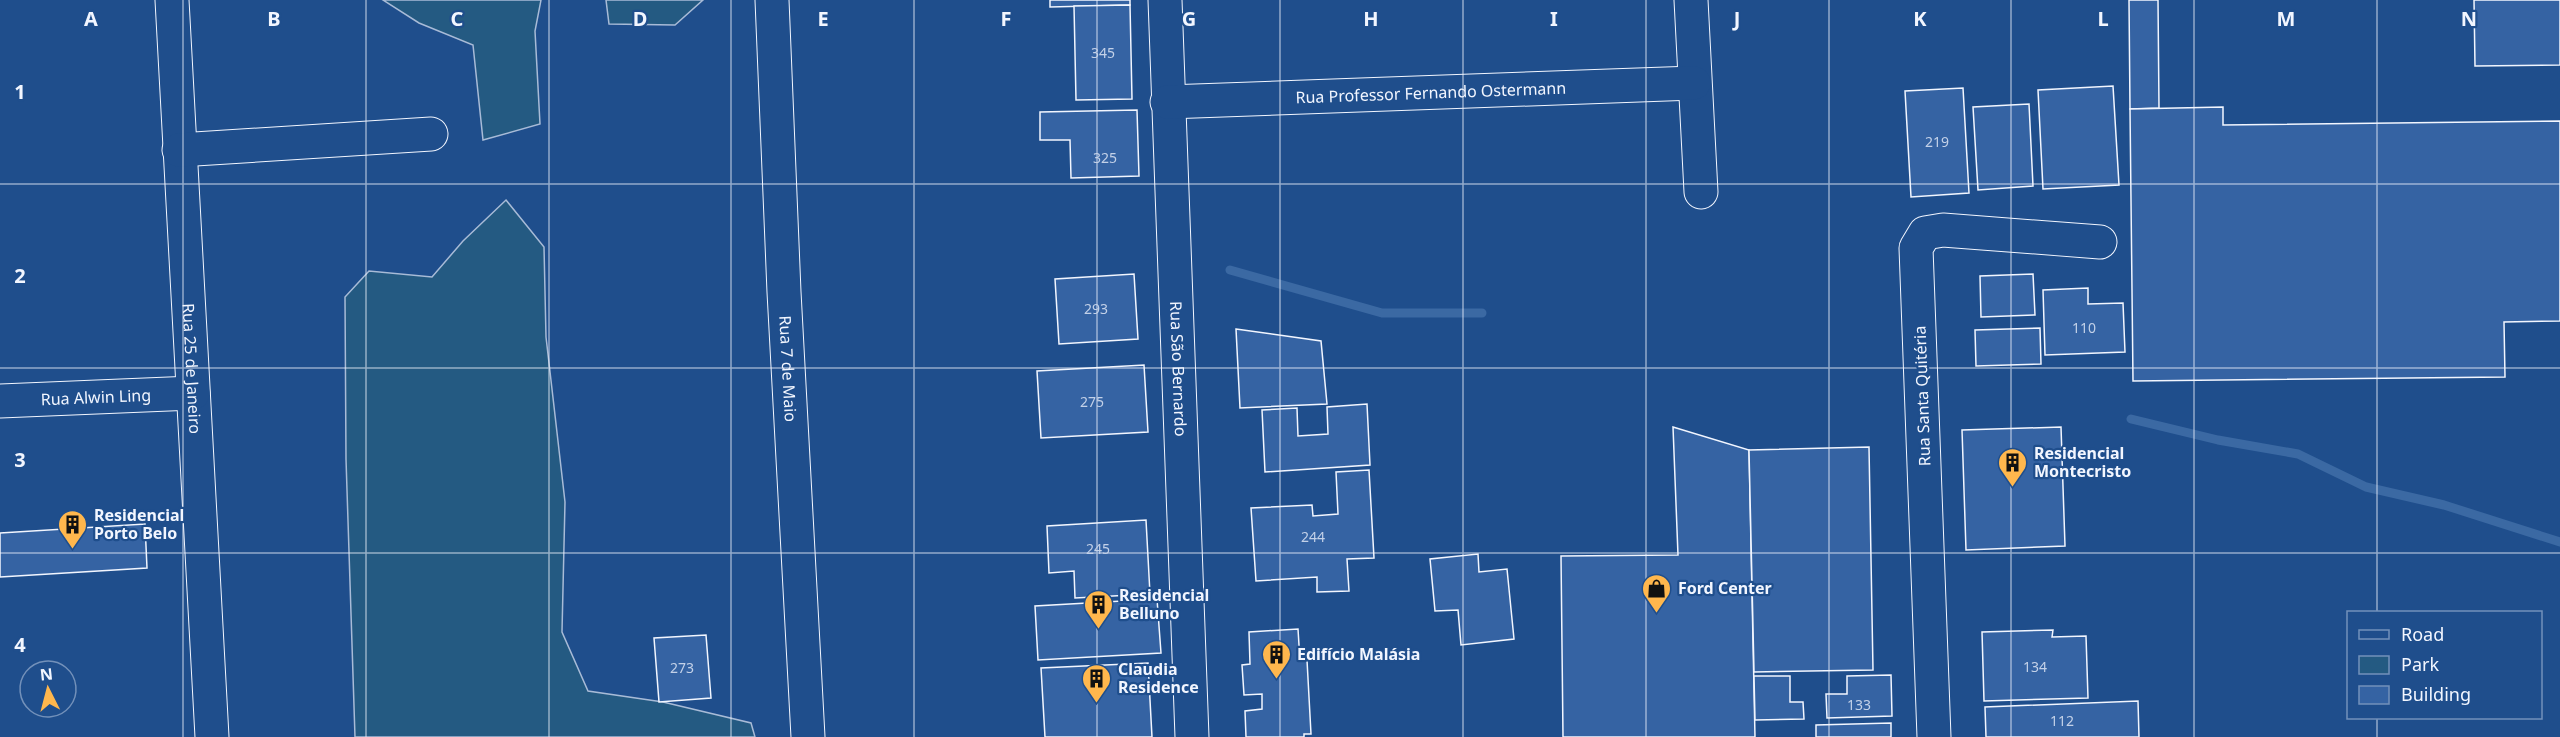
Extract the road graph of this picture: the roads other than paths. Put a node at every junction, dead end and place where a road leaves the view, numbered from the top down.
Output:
1 (172, 0) edge
2 (772, 0) edge
3 (1165, 0) edge
4 (1691, 0) edge
5 (1694, 83) junction
6 (1167, 102) junction
7 (431, 134) dead end
8 (179, 150) junction
9 (1701, 192) dead end
10 (2100, 242) dead end
11 (193, 393) junction
12 (0, 401) edge
13 (212, 737) edge
14 (808, 737) edge
15 (1192, 737) edge
16 (1935, 737) edge

1 - 8 street, Rua 25 de Janeiro
2 - 14 street, Rua 7 de Maio
3 - 6 street, Rua São Bernardo
4 - 5 street
5 - 6 street, Rua Professor Fernando Ostermann
5 - 9 street
6 - 15 street, Rua São Bernardo
7 - 8 street
8 - 11 street, Rua 25 de Janeiro
10 - 16 street, Rua Santa Quitéria
11 - 12 street, Rua Alwin Ling
11 - 13 street, Rua 25 de Janeiro

